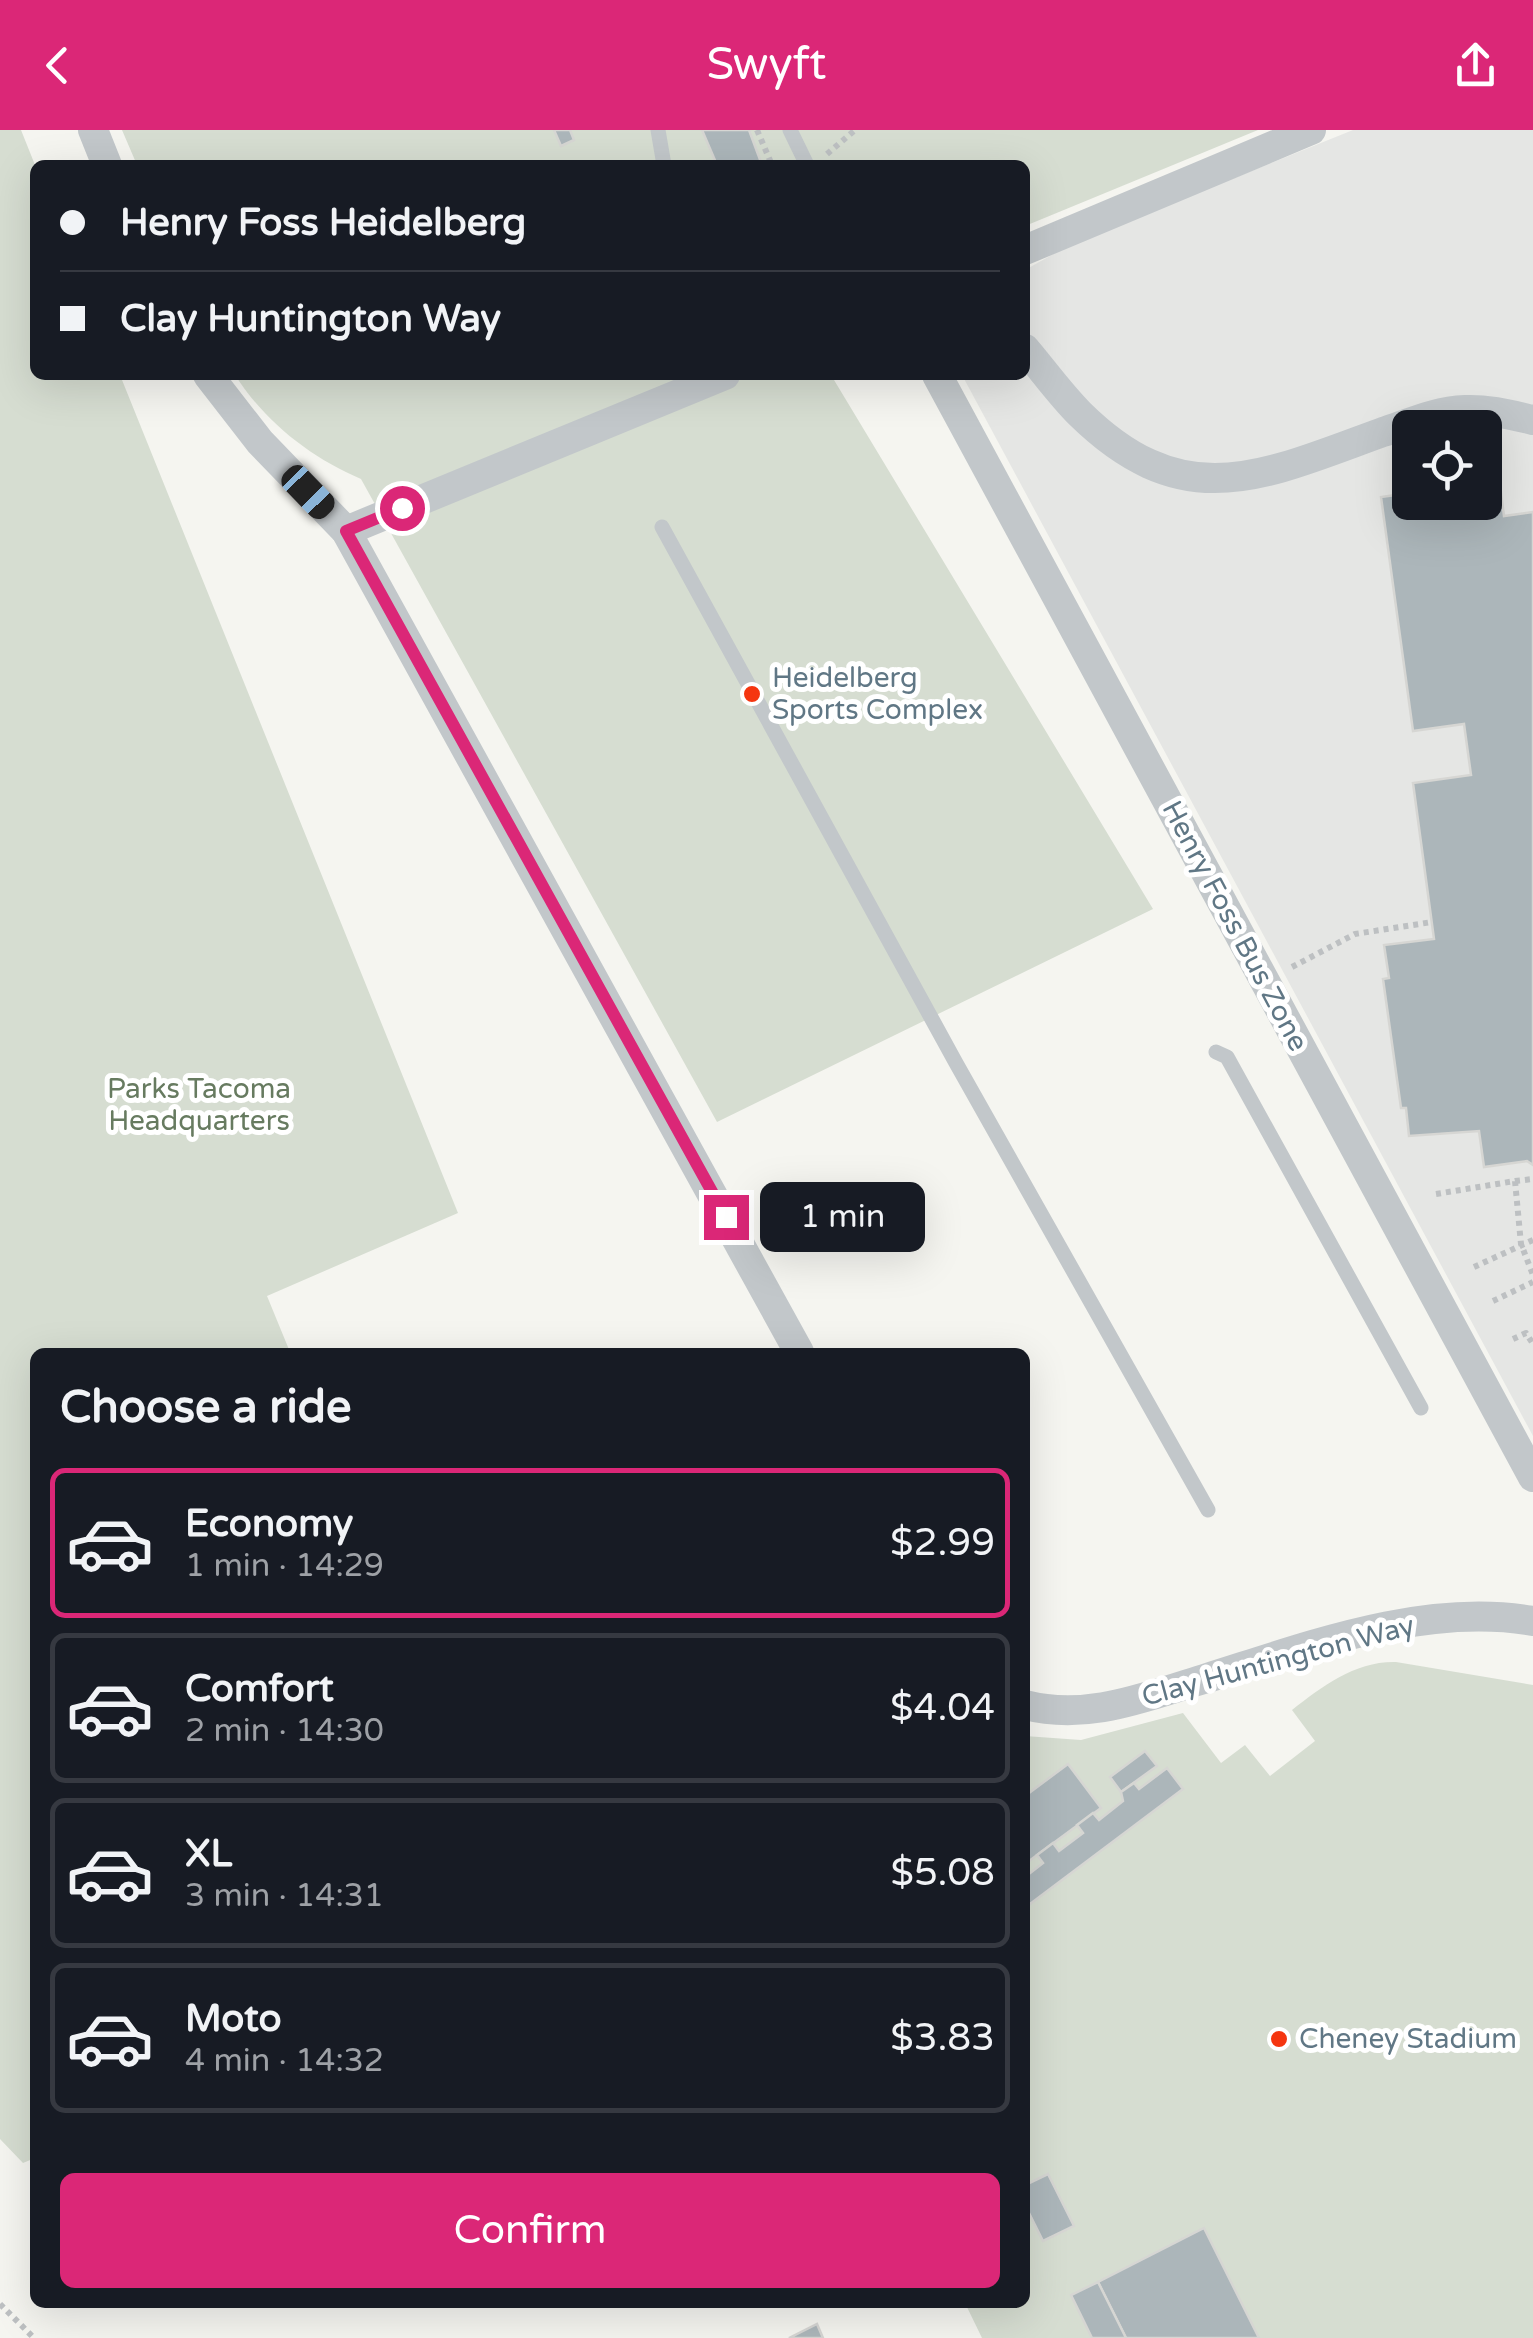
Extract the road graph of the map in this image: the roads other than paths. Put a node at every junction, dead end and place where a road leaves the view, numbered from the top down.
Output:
1 (93, 130) edge
2 (658, 130) edge
3 (790, 130) edge
4 (1310, 130) edge
5 (105, 160) edge
6 (663, 160) edge
7 (805, 160) edge
8 (1030, 248) edge
9 (1030, 355) edge
10 (212, 380) edge
11 (713, 380) edge
12 (940, 380) edge
13 (1533, 420) edge
14 (662, 528) dead end
15 (346, 531) junction
16 (1216, 1052) dead end
17 (797, 1348) edge
18 (1422, 1408) dead end
19 (1533, 1477) edge
20 (1208, 1510) dead end
21 (1533, 1621) edge
22 (1030, 1706) edge

1 - 5 street
2 - 6 lane
3 - 7 lane
4 - 8 street
9 - 13 street
10 - 15 street
11 - 15 street
12 - 19 street, Henry Foss Bus Zone
14 - 20 lane
15 - 17 street
16 - 18 lane
21 - 22 street, Clay Huntington Way

